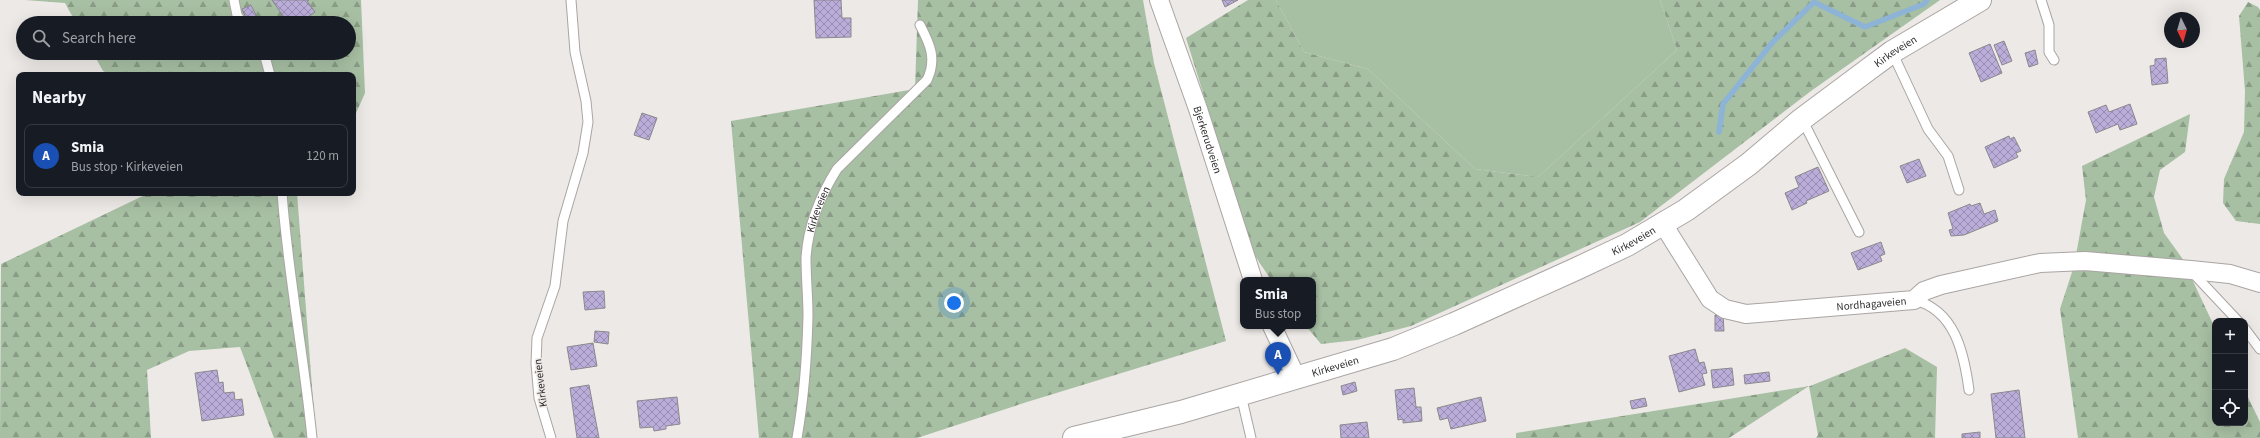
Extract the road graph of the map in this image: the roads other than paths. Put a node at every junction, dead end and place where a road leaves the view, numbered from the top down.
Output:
1 (234, 0) edge
2 (570, 0) edge
3 (1158, 0) edge
4 (1980, 0) edge
5 (2042, 0) edge
6 (238, 16) edge
7 (920, 25) dead end
8 (1892, 52) junction
9 (266, 60) edge
10 (2054, 60) dead end
11 (269, 72) edge
12 (1802, 119) junction
13 (1959, 190) dead end
14 (282, 196) edge
15 (1663, 224) junction
16 (1858, 232) dead end
17 (2191, 270) junction
18 (1252, 277) edge
19 (2260, 283) edge
20 (1914, 300) junction
21 (2235, 318) edge
22 (1273, 329) edge
23 (2248, 333) edge
24 (2260, 349) edge
25 (1297, 379) junction
26 (1969, 390) dead end
27 (1241, 395) junction
28 (312, 438) edge
29 (551, 438) edge
30 (797, 438) edge
31 (1074, 438) edge
32 (1252, 438) edge

1 - 6 lane
2 - 29 lane, Kirkeveien
3 - 18 street, Bjerkerudveien
4 - 8 main road, Kirkeveien
5 - 10 lane
7 - 30 lane, Kirkeveien
8 - 12 main road, Kirkeveien
8 - 13 lane
9 - 11 lane
12 - 15 main road, Kirkeveien
12 - 16 lane
14 - 28 lane
15 - 20 street, Nordhagaveien
15 - 25 main road, Kirkeveien
17 - 19 street, Nordhagaveien
17 - 20 street, Nordhagaveien
17 - 21 lane
20 - 26 lane
22 - 25 street
23 - 24 lane
25 - 27 main road, Kirkeveien
27 - 31 main road, Kirkeveien
27 - 32 lane

